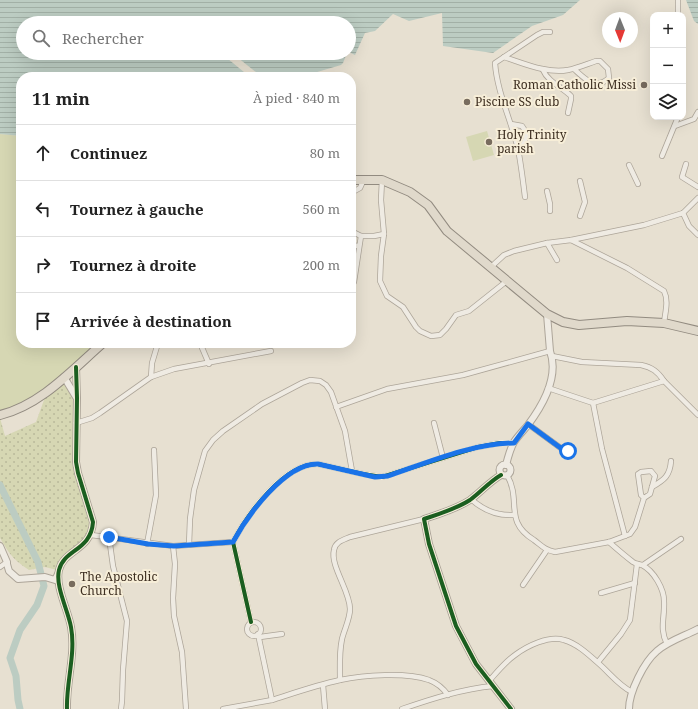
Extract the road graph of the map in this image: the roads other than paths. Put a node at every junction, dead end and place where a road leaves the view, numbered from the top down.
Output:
1 (678, 0) edge
2 (678, 12) edge
3 (550, 32) dead end
4 (504, 57) junction
5 (574, 69) junction
6 (544, 70) junction
7 (698, 112) edge
8 (568, 113) dead end
9 (696, 119) edge
10 (677, 120) edge
11 (511, 124) junction
12 (675, 126) junction
13 (518, 149) junction
14 (662, 156) dead end
15 (686, 164) dead end
16 (630, 165) dead end
17 (364, 179) junction
18 (356, 180) edge
19 (382, 180) junction
20 (580, 181) dead end
21 (638, 184) dead end
22 (698, 187) edge
23 (356, 190) edge
24 (547, 191) dead end
25 (525, 197) dead end
26 (698, 198) edge
27 (550, 211) dead end
28 (683, 213) junction
29 (580, 216) dead end
30 (356, 234) edge
31 (384, 234) junction
32 (698, 235) edge
33 (361, 236) junction
34 (571, 240) junction
35 (547, 243) junction
36 (358, 246) joint
37 (356, 258) edge
38 (557, 260) dead end
39 (491, 267) junction
40 (508, 280) junction
41 (547, 314) junction
42 (664, 323) junction
43 (698, 331) edge
44 (97, 348) edge
45 (156, 348) edge
46 (202, 348) edge
47 (271, 352) dead end
48 (551, 354) junction
49 (209, 364) junction
50 (76, 367) junction
51 (64, 377) junction
52 (151, 377) junction
53 (664, 381) junction
54 (548, 388) junction
55 (77, 398) junction
56 (592, 403) junction
57 (336, 407) junction
58 (698, 415) edge
59 (0, 416) edge
60 (76, 423) junction
61 (434, 424) dead end
62 (528, 424) junction
63 (514, 443) junction
64 (154, 450) dead end
65 (571, 451) dead end
66 (443, 458) junction
67 (671, 461) dead end
68 (352, 472) junction
69 (504, 475) junction
70 (652, 487) junction
71 (644, 498) junction
72 (471, 499) junction
73 (514, 515) junction
74 (424, 519) junction
75 (90, 535) junction
76 (625, 536) junction
77 (109, 537) junction
78 (681, 539) dead end
79 (233, 542) junction
80 (609, 542) junction
81 (148, 544) junction
82 (189, 545) junction
83 (0, 546) edge
84 (174, 546) junction
85 (547, 550) junction
86 (7, 562) junction
87 (640, 565) junction
88 (0, 567) edge
89 (59, 572) junction
90 (635, 583) junction
91 (523, 585) dead end
92 (601, 593) dead end
93 (251, 622) junction
94 (698, 629) edge
95 (282, 634) dead end
96 (259, 636) junction
97 (667, 644) junction
98 (598, 662) junction
99 (340, 680) junction
100 (491, 683) junction
101 (323, 685) junction
102 (632, 692) junction
103 (448, 695) junction
104 (272, 700) junction
105 (67, 709) edge
106 (120, 709) edge
107 (186, 709) edge
108 (223, 709) edge
109 (325, 709) edge
110 (402, 709) edge
111 (511, 709) edge
112 (629, 709) edge

1 - 2 street
3 - 4 street
4 - 6 street
4 - 11 street
5 - 5 street
5 - 6 street
6 - 8 street
7 - 9 street
9 - 12 street
10 - 12 street
11 - 13 street
11 - 13 street
12 - 14 street
13 - 25 street
15 - 22 street
16 - 21 street
17 - 18 highway
17 - 19 highway
17 - 23 street
19 - 31 street
19 - 39 highway
20 - 29 street
24 - 27 street
26 - 28 street
28 - 32 street
28 - 34 street
30 - 33 street
31 - 33 street
31 - 40 street
33 - 36 street
34 - 35 street
34 - 42 street
35 - 38 street
35 - 39 street
36 - 37 street
39 - 40 highway
40 - 41 highway
41 - 42 highway
41 - 48 street
42 - 43 highway
44 - 50 highway
45 - 52 street
46 - 49 street
47 - 49 street
48 - 53 street
48 - 54 street
48 - 57 street
49 - 52 street
50 - 51 highway
50 - 55 street
51 - 55 street
51 - 59 highway
52 - 60 street
53 - 56 street
53 - 58 street
54 - 56 street
54 - 62 street
55 - 60 street
56 - 76 street
57 - 68 street
57 - 82 street
60 - 75 street
61 - 66 street
62 - 63 street
62 - 65 street
63 - 66 street
63 - 69 street
64 - 81 street
66 - 68 street
67 - 70 street
68 - 79 street
69 - 72 street
69 - 73 street
70 - 71 street
70 - 71 street
71 - 76 street
72 - 73 street
72 - 74 street
73 - 85 street
74 - 99 street
74 - 100 street
75 - 77 street
75 - 89 street
76 - 80 street
77 - 81 street
77 - 106 street
78 - 87 street
79 - 82 street
79 - 93 street
80 - 85 street
80 - 87 street
81 - 84 street
82 - 84 street
83 - 86 street
84 - 107 street
85 - 91 street
86 - 88 street
86 - 89 street
87 - 90 street
87 - 97 street
89 - 105 street
90 - 92 street
90 - 98 street
93 - 96 street
93 - 96 street
94 - 97 street
95 - 96 street
96 - 104 street
97 - 102 street
98 - 100 street
98 - 102 street
99 - 101 street
99 - 103 street
100 - 103 street
100 - 111 street
101 - 104 street
101 - 109 street
102 - 112 street
103 - 110 street
104 - 108 street

